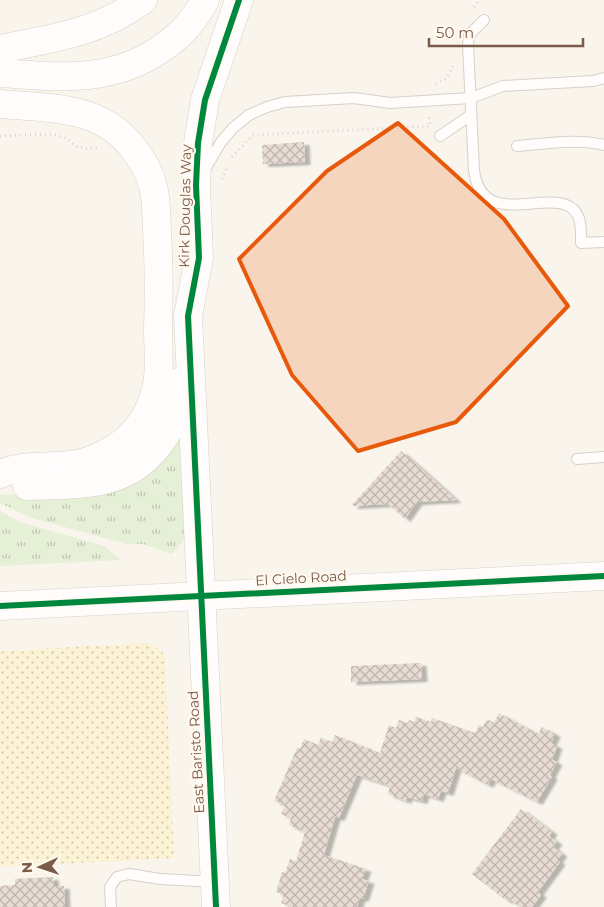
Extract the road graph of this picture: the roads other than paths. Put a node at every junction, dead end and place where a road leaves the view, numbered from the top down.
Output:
1 (143, 0) edge
2 (205, 0) edge
3 (239, 0) edge
4 (484, 20) dead end
5 (0, 36) edge
6 (48, 39) junction
7 (0, 49) edge
8 (0, 73) edge
9 (51, 76) junction
10 (604, 78) edge
11 (0, 85) edge
12 (470, 98) junction
13 (0, 104) edge
14 (53, 108) junction
15 (471, 115) junction
16 (0, 116) edge
17 (440, 136) dead end
18 (604, 145) edge
19 (517, 146) dead end
20 (196, 185) junction
21 (604, 242) edge
22 (188, 316) junction
23 (604, 457) edge
24 (577, 459) dead end
25 (0, 474) edge
26 (0, 483) edge
27 (604, 576) edge
28 (201, 596) junction
29 (0, 606) edge
30 (215, 894) edge
31 (112, 907) edge

1 - 6 street
2 - 9 street
3 - 20 street, Kirk Douglas Way
4 - 12 lane
5 - 6 street
6 - 7 street
8 - 9 street
9 - 11 street
10 - 12 lane
12 - 15 lane
12 - 20 lane
13 - 14 street
14 - 16 street
14 - 25 street
15 - 17 lane
15 - 21 lane
18 - 19 lane
20 - 22 street, Kirk Douglas Way
22 - 26 street
22 - 28 street, Kirk Douglas Way
23 - 24 lane
27 - 28 street, El Cielo Road
28 - 29 street, El Cielo Road
28 - 30 street, East Baristo Road
30 - 31 lane

